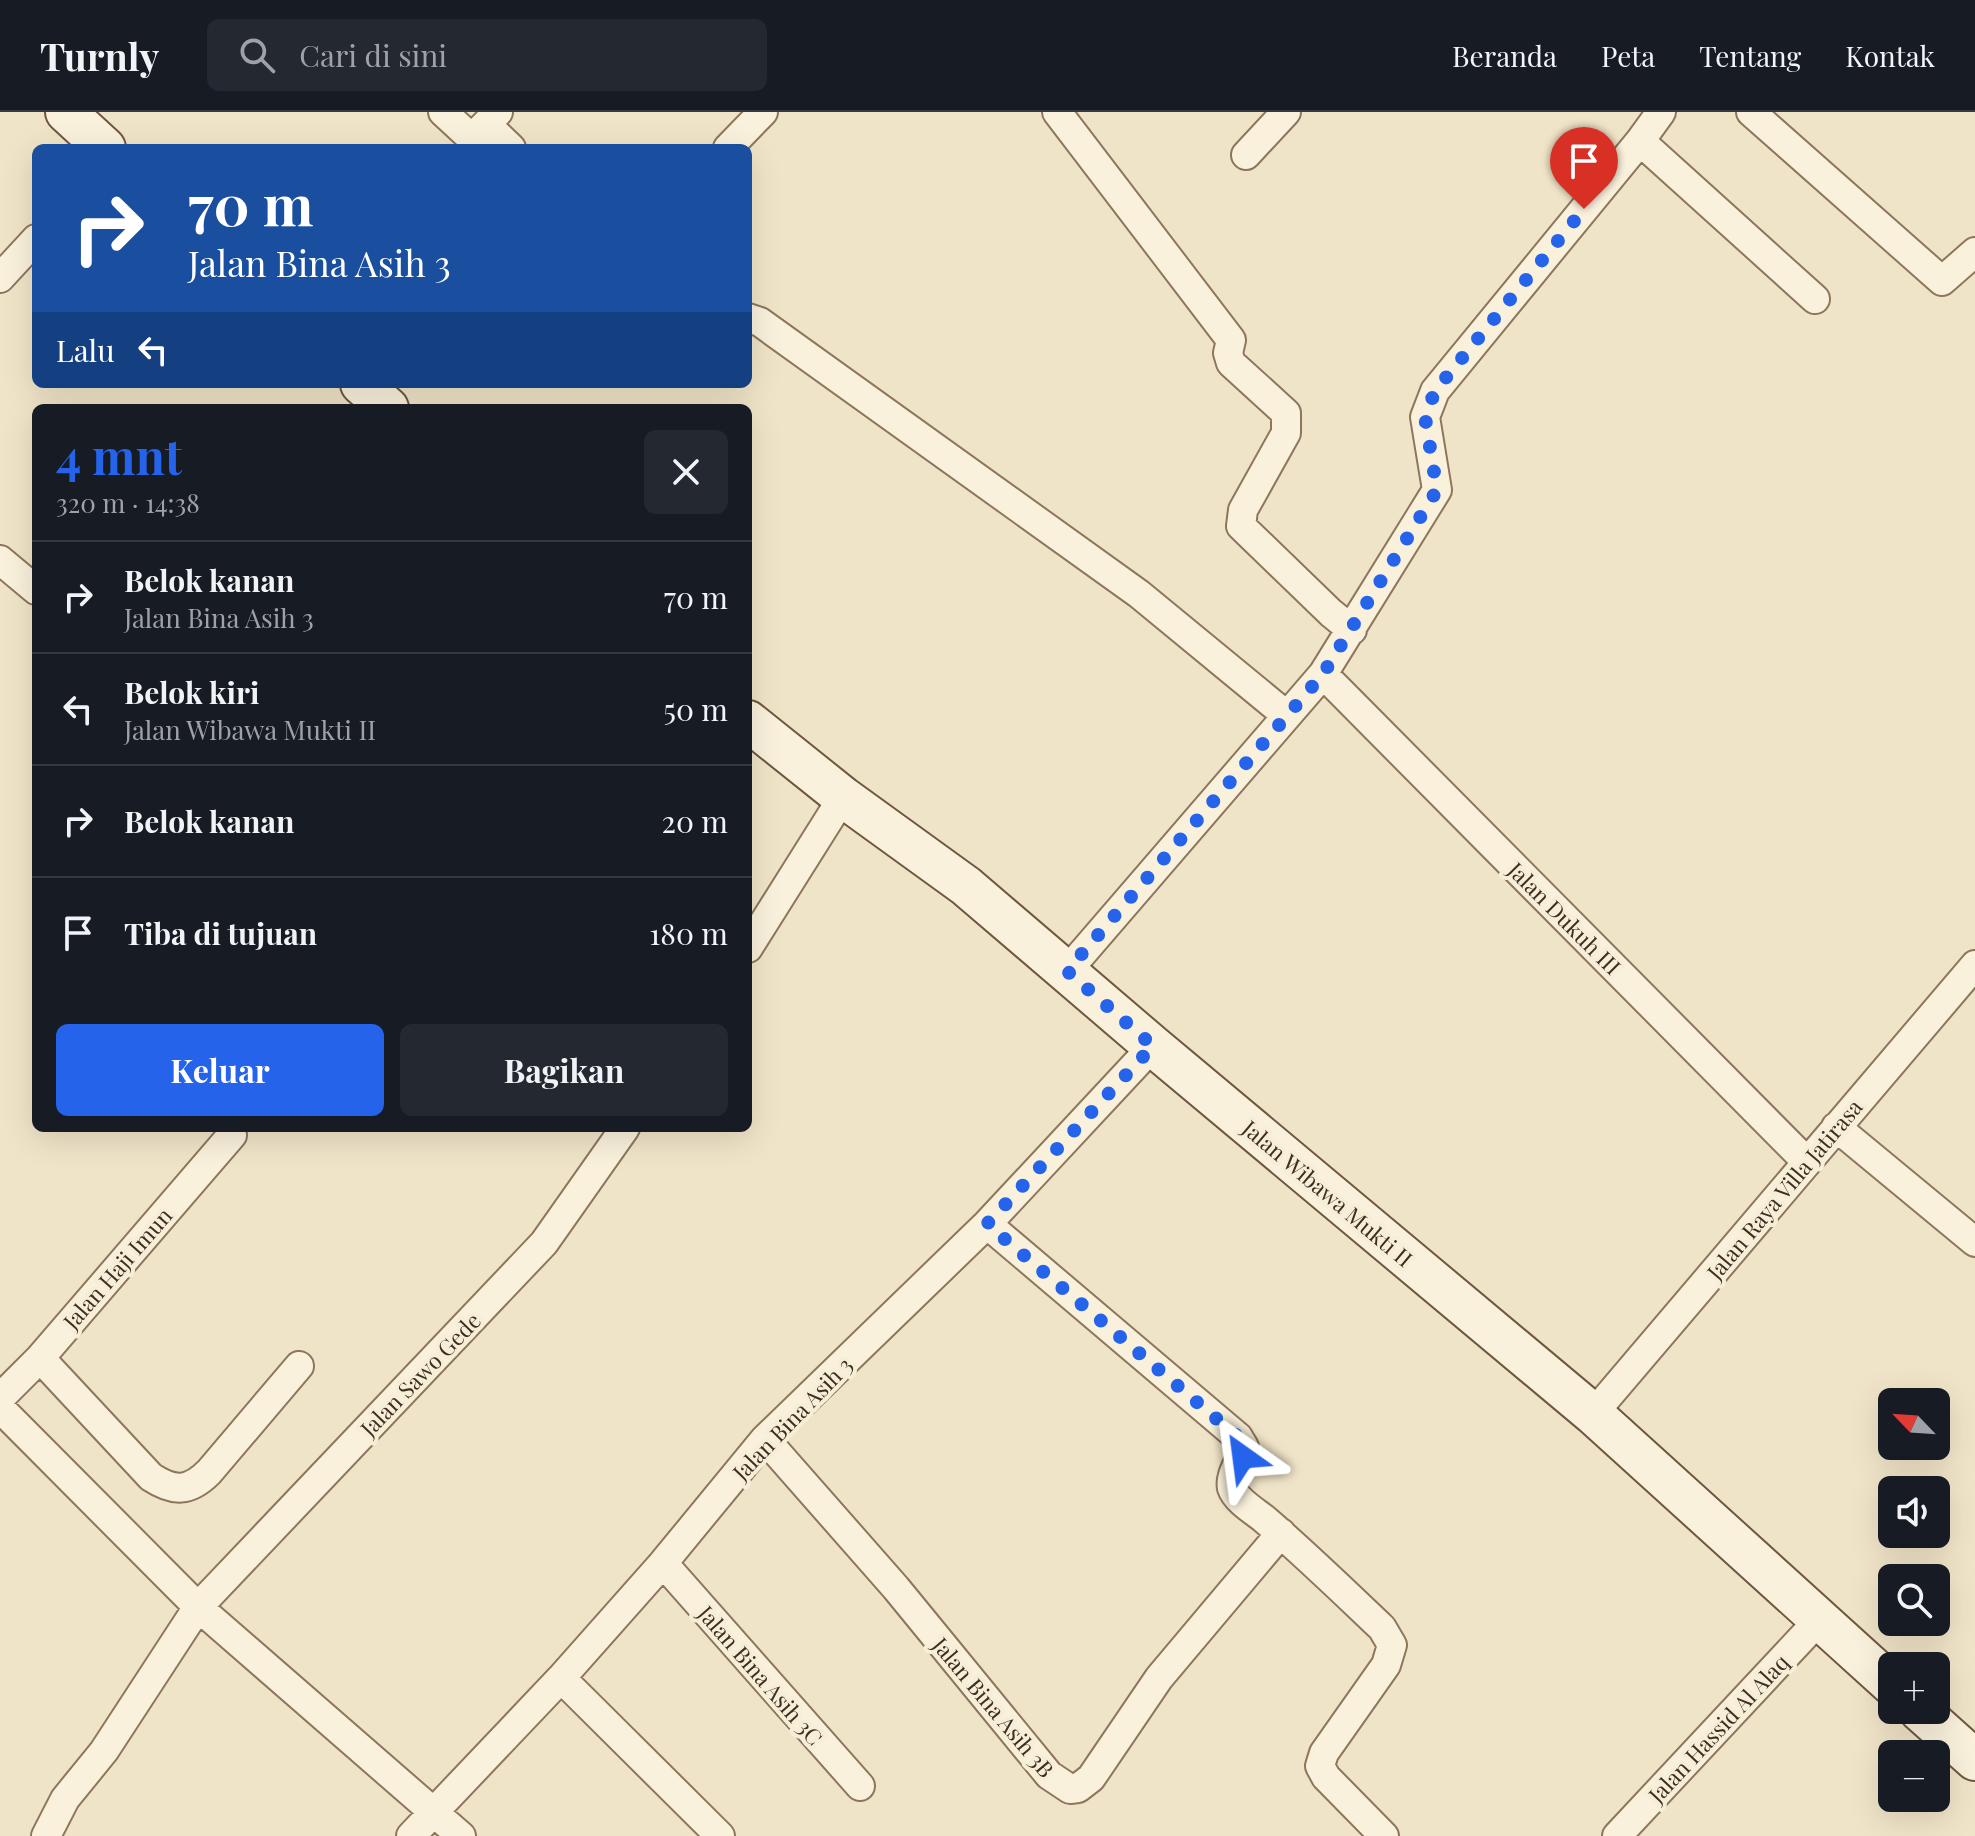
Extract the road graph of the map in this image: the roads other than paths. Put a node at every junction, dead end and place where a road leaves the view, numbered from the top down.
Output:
1 (66, 112) edge
2 (443, 112) edge
3 (763, 112) edge
4 (1057, 112) edge
5 (1286, 112) edge
6 (1661, 112) edge
7 (1751, 112) edge
8 (484, 131) edge
9 (1640, 141) junction
10 (101, 144) edge
11 (505, 144) edge
12 (732, 144) edge
13 (1246, 155) dead end
14 (32, 243) edge
15 (1975, 252) edge
16 (0, 278) edge
17 (1815, 299) dead end
18 (752, 319) edge
19 (366, 388) edge
20 (384, 404) edge
21 (0, 560) edge
22 (32, 587) edge
23 (1352, 630) junction
24 (1323, 674) junction
25 (1286, 715) junction
26 (752, 724) edge
27 (843, 797) junction
28 (752, 942) edge
29 (1975, 965) edge
30 (1067, 971) junction
31 (1153, 1046) junction
32 (1836, 1127) junction
33 (622, 1132) edge
34 (232, 1135) dead end
35 (1807, 1162) junction
36 (987, 1224) junction
37 (1975, 1242) edge
38 (40, 1358) junction
39 (299, 1366) dead end
40 (0, 1398) edge
41 (0, 1408) edge
42 (1593, 1414) junction
43 (765, 1439) junction
44 (1281, 1533) junction
45 (663, 1563) junction
46 (198, 1607) junction
47 (1819, 1620) junction
48 (1878, 1673) edge
49 (561, 1678) junction
50 (1935, 1724) edge
51 (1975, 1760) edge
52 (860, 1786) dead end
53 (431, 1811) junction
54 (46, 1836) edge
55 (411, 1836) edge
56 (461, 1836) edge
57 (720, 1836) edge
58 (1384, 1836) edge
59 (1617, 1836) edge

1 - 10 main road
2 - 8 street
3 - 12 street
4 - 23 street
5 - 13 street
6 - 9 street
7 - 15 street
8 - 11 street
9 - 17 street
9 - 23 street
14 - 16 street
18 - 25 street
19 - 20 main road
21 - 22 street
23 - 24 street
24 - 25 street
24 - 35 street, Jalan Dukuh III
25 - 30 street
26 - 27 main road, Jalan Wibawa Mukti II
27 - 28 street
27 - 30 main road, Jalan Wibawa Mukti II
29 - 32 street, Jalan Raya Villa Jatirasa
30 - 31 main road, Jalan Wibawa Mukti II
31 - 36 street, Jalan Bina Asih 3
31 - 42 main road, Jalan Wibawa Mukti II
32 - 35 street, Jalan Raya Villa Jatirasa
32 - 37 street
33 - 46 street, Jalan Sawo Gede
34 - 38 street, Jalan Haji Imun
35 - 42 street, Jalan Raya Villa Jatirasa
36 - 43 street, Jalan Bina Asih 3
36 - 44 street
38 - 39 street
38 - 40 street, Jalan Haji Imun
41 - 46 street
42 - 47 main road, Jalan Wibawa Mukti II
43 - 44 street, Jalan Bina Asih 3B
43 - 45 street, Jalan Bina Asih 3
44 - 58 street
45 - 49 street, Jalan Bina Asih 3
45 - 52 street, Jalan Bina Asih 3C
46 - 53 street
46 - 54 street, Jalan Sawo Gede
47 - 48 main road, Jalan Wibawa Mukti II
47 - 59 street, Jalan Hassid Al Alaq
49 - 53 street, Jalan Bina Asih 3
49 - 57 street
50 - 51 main road
53 - 55 street, Jalan Bina Asih 3
53 - 56 street

